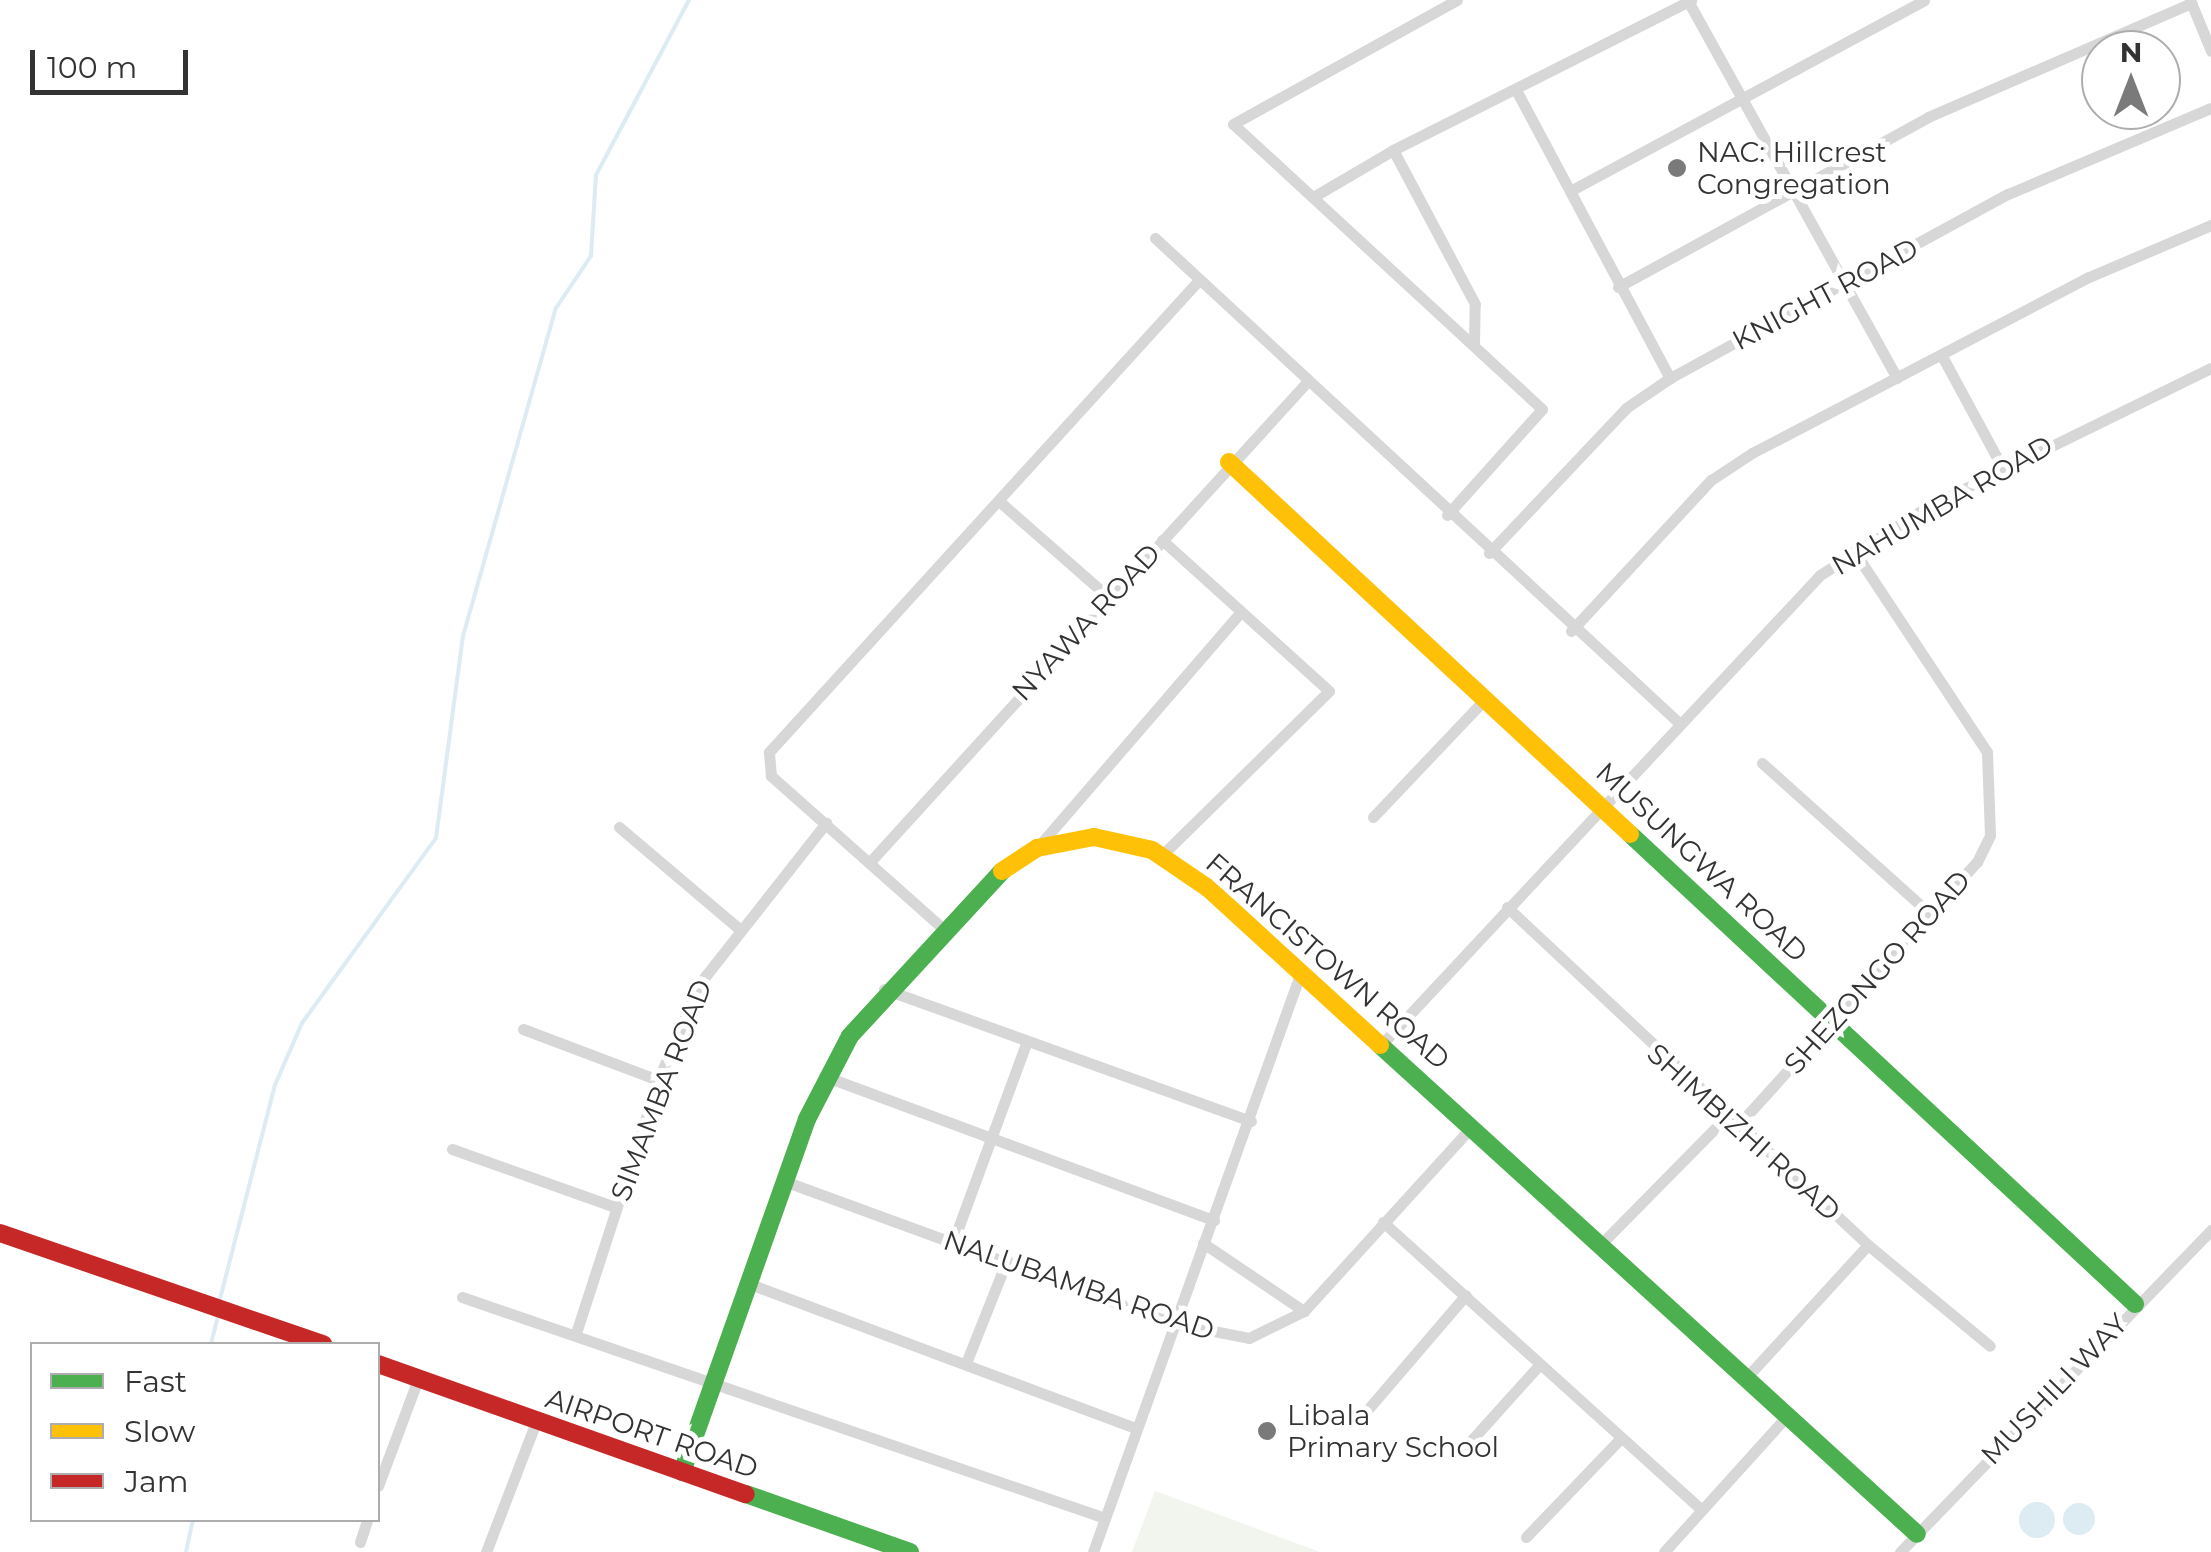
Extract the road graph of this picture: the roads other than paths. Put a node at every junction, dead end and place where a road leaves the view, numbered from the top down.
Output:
1 (1457, 0) edge
2 (1924, 0) edge
3 (1690, 1) edge
4 (2190, 1) edge
5 (1896, 6) edge
6 (2211, 51) edge
7 (1516, 90) junction
8 (1743, 97) junction
9 (2211, 108) edge
10 (1393, 150) junction
11 (1570, 191) junction
12 (1793, 193) junction
13 (1313, 197) junction
14 (2211, 226) edge
15 (1155, 238) dead end
16 (1199, 280) junction
17 (1618, 287) junction
18 (1842, 287) junction
19 (1474, 342) junction
20 (1942, 356) junction
21 (2211, 368) edge
22 (1670, 378) junction
23 (1898, 378) junction
24 (1306, 383) junction
25 (1229, 462) junction
26 (2002, 469) junction
27 (1000, 502) junction
28 (1448, 515) junction
29 (1162, 540) junction
30 (1854, 551) junction
31 (1489, 553) junction
32 (1107, 596) junction
33 (1240, 613) junction
34 (1571, 631) junction
35 (1484, 700) junction
36 (1678, 722) junction
37 (1762, 763) dead end
38 (1600, 805) junction
39 (1373, 817) dead end
40 (826, 823) junction
41 (619, 826) dead end
42 (1037, 848) junction
43 (1162, 855) junction
44 (870, 863) junction
45 (1507, 907) junction
46 (1929, 912) junction
47 (939, 925) junction
48 (737, 927) junction
49 (1302, 969) junction
50 (884, 989) junction
51 (1834, 1021) junction
52 (523, 1030) dead end
53 (1382, 1043) junction
54 (1026, 1044) junction
55 (824, 1076) junction
56 (658, 1080) junction
57 (1729, 1114) junction
58 (1252, 1121) junction
59 (1740, 1123) junction
60 (1472, 1126) junction
61 (991, 1139) junction
62 (452, 1149) dead end
63 (784, 1181) junction
64 (614, 1207) junction
65 (1214, 1220) junction
66 (1383, 1222) junction
67 (2211, 1230) edge
68 (0, 1233) edge
69 (954, 1242) junction
70 (1203, 1243) junction
71 (1601, 1244) junction
72 (1868, 1245) junction
73 (1007, 1260) junction
74 (750, 1284) junction
75 (1466, 1295) junction
76 (462, 1298) dead end
77 (2135, 1304) junction
78 (1304, 1311) junction
79 (1173, 1323) junction
80 (576, 1333) junction
81 (317, 1342) edge
82 (1990, 1346) dead end
83 (966, 1363) junction
84 (380, 1365) edge
85 (1540, 1365) junction
86 (1746, 1378) junction
87 (418, 1379) junction
88 (715, 1384) junction
89 (1788, 1415) junction
90 (536, 1422) junction
91 (1357, 1422) dead end
92 (1135, 1428) junction
93 (1620, 1438) junction
94 (1459, 1454) dead end
95 (682, 1472) junction
96 (380, 1481) edge
97 (1702, 1509) junction
98 (1105, 1518) junction
99 (366, 1522) edge
100 (1917, 1534) junction
101 (1526, 1537) dead end
102 (360, 1542) dead end
103 (486, 1552) edge
104 (910, 1552) edge
105 (1093, 1552) edge
106 (1664, 1552) edge
107 (1900, 1552) edge

1 - 13 street
2 - 5 street
3 - 7 street
3 - 8 street
4 - 6 street
4 - 12 street
5 - 8 street
7 - 10 street
7 - 11 street
8 - 11 street
8 - 12 street
9 - 18 street, KNIGHT ROAD
10 - 13 street
10 - 19 street
11 - 17 street
12 - 17 street
12 - 18 street
13 - 19 street
14 - 20 street
15 - 16 street
16 - 24 street
16 - 27 street
17 - 22 street
18 - 22 street, KNIGHT ROAD
18 - 23 street
19 - 28 street
20 - 23 street
20 - 26 street
21 - 26 street, NAHUMBA ROAD
22 - 31 street, KNIGHT ROAD
23 - 34 street
24 - 25 street, NYAWA ROAD
24 - 28 street
25 - 29 street, NYAWA ROAD
25 - 35 street, MUSUNGWA ROAD
26 - 30 street, NAHUMBA ROAD
27 - 32 street
27 - 40 street
28 - 31 street
29 - 32 street, NYAWA ROAD
29 - 33 street
30 - 36 street, NAHUMBA ROAD
30 - 46 street, SHEZONGO ROAD
31 - 34 street
32 - 44 street, NYAWA ROAD
33 - 42 street
33 - 43 street
34 - 36 street
35 - 38 street, MUSUNGWA ROAD
35 - 39 street
36 - 38 street, NAHUMBA ROAD
37 - 46 street
38 - 45 street, NAHUMBA ROAD
38 - 51 street, MUSUNGWA ROAD
40 - 44 street
40 - 48 street, SIMAMBA ROAD
41 - 48 street
42 - 43 street, FRANCISTOWN ROAD
42 - 47 street, FRANCISTOWN ROAD
43 - 49 street, FRANCISTOWN ROAD
44 - 47 street
45 - 53 street, NAHUMBA ROAD
45 - 57 street, SHIMBIZHI ROAD
46 - 51 street, SHEZONGO ROAD
47 - 50 street, FRANCISTOWN ROAD
48 - 56 street, SIMAMBA ROAD
49 - 53 street, FRANCISTOWN ROAD
49 - 58 street
50 - 54 street
50 - 55 street, FRANCISTOWN ROAD
51 - 59 street, SHEZONGO ROAD
51 - 77 street, MUSUNGWA ROAD
52 - 56 street
53 - 60 street, FRANCISTOWN ROAD
54 - 58 street
54 - 61 street
55 - 61 street
55 - 63 street, FRANCISTOWN ROAD
56 - 64 street, SIMAMBA ROAD
57 - 59 street, SHIMBIZHI ROAD
57 - 71 street
58 - 65 street
59 - 72 street, SHIMBIZHI ROAD
60 - 66 street, NALUBAMBA ROAD
60 - 71 street, FRANCISTOWN ROAD
61 - 65 street
61 - 69 street
62 - 64 street
63 - 69 street, NALUBAMBA ROAD
63 - 74 street, FRANCISTOWN ROAD
64 - 80 street, SIMAMBA ROAD
65 - 70 street
66 - 75 street
66 - 78 street, NALUBAMBA ROAD
67 - 77 street, MUSHILI WAY
68 - 81 street
69 - 73 street, NALUBAMBA ROAD
70 - 78 street
70 - 79 street
71 - 86 street, FRANCISTOWN ROAD
72 - 82 street, SHIMBIZHI ROAD
72 - 86 street
73 - 79 street, NALUBAMBA ROAD
73 - 83 street
74 - 83 street
74 - 88 street, FRANCISTOWN ROAD
75 - 85 street
75 - 91 street
76 - 80 street
77 - 100 street, MUSHILI WAY
78 - 79 street, NALUBAMBA ROAD
79 - 92 street
80 - 88 street
83 - 92 street
84 - 87 street, AIRPORT ROAD
85 - 93 street
85 - 94 street
86 - 89 street, FRANCISTOWN ROAD
87 - 90 street, AIRPORT ROAD
87 - 96 street
88 - 95 street, FRANCISTOWN ROAD
88 - 98 street
89 - 97 street
89 - 100 street, FRANCISTOWN ROAD
90 - 95 street, AIRPORT ROAD
90 - 103 street
92 - 98 street
93 - 97 street
93 - 101 street
95 - 104 street, AIRPORT ROAD
97 - 106 street
98 - 105 street
99 - 102 street
100 - 107 street, MUSHILI WAY

